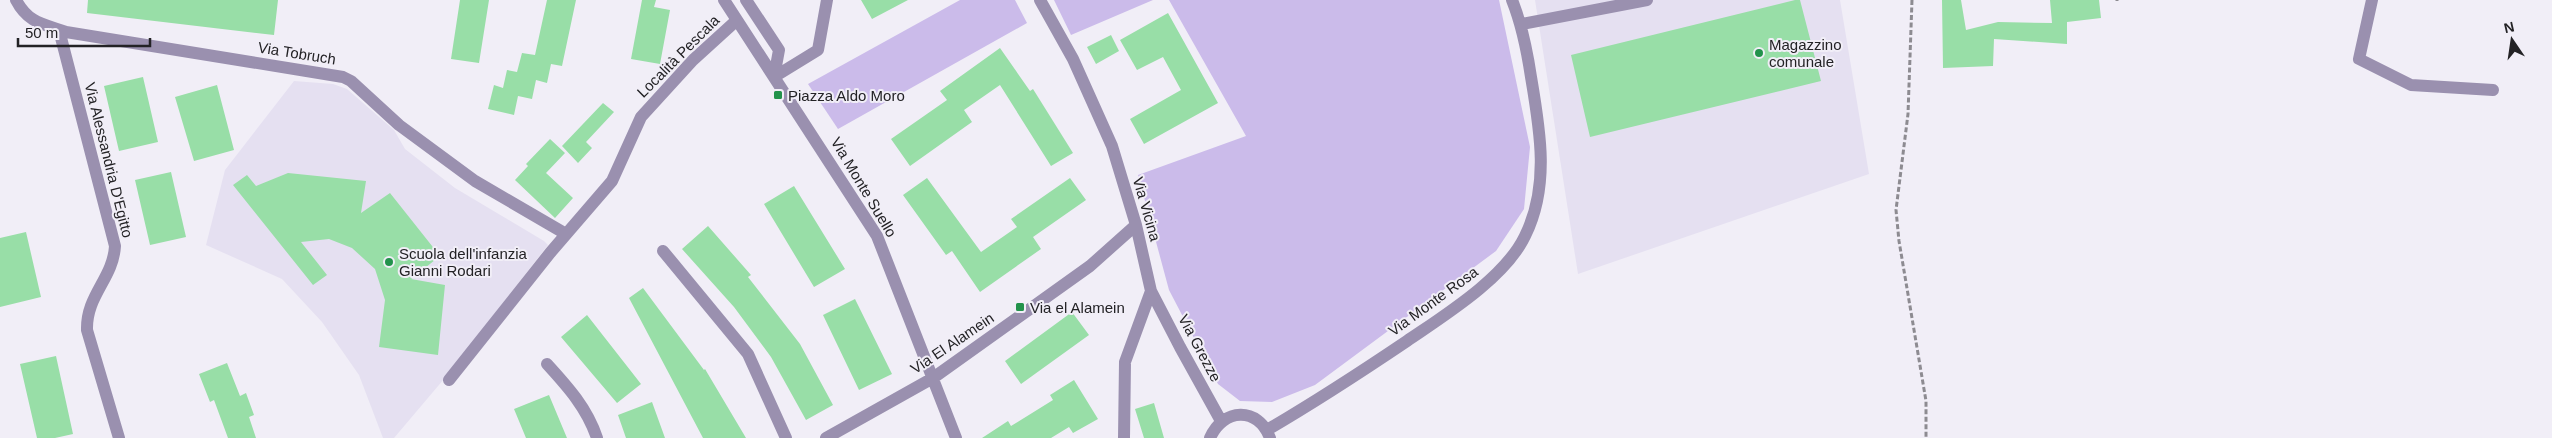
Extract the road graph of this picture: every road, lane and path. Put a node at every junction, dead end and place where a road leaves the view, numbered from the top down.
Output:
1 (16, 0) edge
2 (724, 0) edge
3 (746, 0) edge
4 (827, 0) edge
5 (1040, 0) edge
6 (1512, 0) edge
7 (1648, 0) edge
8 (1912, 0) edge
9 (2372, 0) edge
10 (737, 20) junction
11 (1522, 24) junction
12 (59, 30) junction
13 (774, 76) junction
14 (2494, 90) dead end
15 (1136, 225) junction
16 (566, 234) junction
17 (663, 251) dead end
18 (1151, 291) junction
19 (546, 364) dead end
20 (933, 378) junction
21 (449, 380) dead end
22 (1221, 421) junction
23 (1268, 434) edge
24 (119, 438) edge
25 (598, 438) edge
26 (786, 438) edge
27 (826, 438) edge
28 (956, 438) edge
29 (1124, 438) edge
30 (1210, 438) edge
31 (1926, 438) edge

1 - 12 street, Via Tobruch
2 - 10 street, Via Monte Suello
3 - 13 street
4 - 13 street
5 - 15 street, Via Vicina
6 - 11 street, Via Monte Rosa
7 - 11 street
8 - 31 path
9 - 14 street
10 - 13 street, Via Monte Suello
10 - 16 street, Località Pescala
11 - 23 street, Via Monte Rosa
12 - 16 street, Via Tobruch
12 - 24 street, Via Alessandria D'Egitto
13 - 20 street, Via Monte Suello
15 - 18 street, Via Vicina
15 - 20 street, Via El Alamein
16 - 21 street, Località Pescala
17 - 26 street
18 - 22 street, Via Grezze
18 - 29 street
19 - 25 street
20 - 27 street, Via El Alamein
20 - 28 street, Via Monte Suello
22 - 23 street
22 - 30 street

